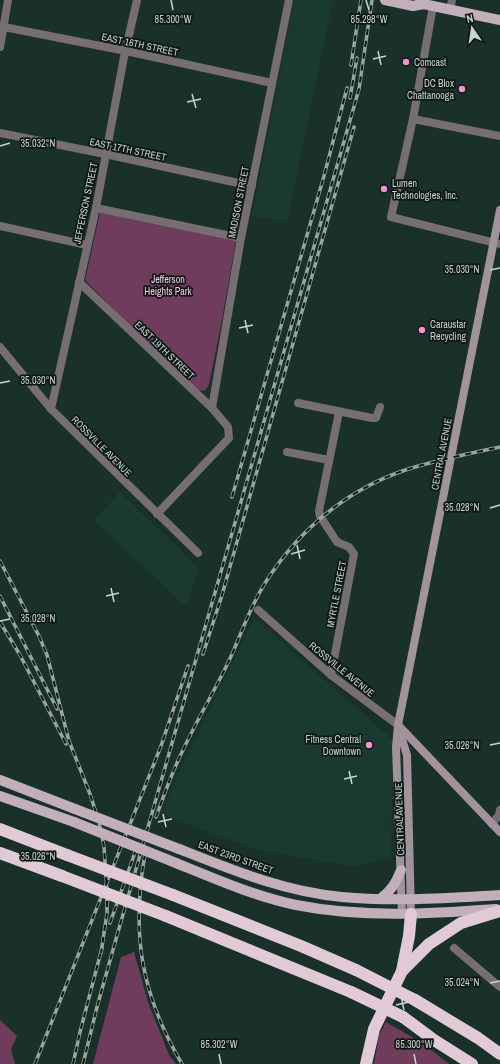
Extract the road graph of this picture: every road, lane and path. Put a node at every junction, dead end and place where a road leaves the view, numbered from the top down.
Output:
1 (8, 0) edge
2 (137, 0) edge
3 (289, 0) edge
4 (385, 0) edge
5 (426, 3) edge
6 (451, 5) edge
7 (500, 20) edge
8 (4, 27) junction
9 (0, 47) edge
10 (126, 51) junction
11 (272, 83) junction
12 (413, 119) junction
13 (0, 133) edge
14 (500, 136) edge
15 (105, 154) junction
16 (252, 186) junction
17 (96, 208) junction
18 (500, 210) edge
19 (0, 226) edge
20 (241, 238) junction
21 (497, 243) edge
22 (87, 245) junction
23 (79, 282) junction
24 (0, 347) edge
25 (298, 404) dead end
26 (380, 407) dead end
27 (212, 408) junction
28 (51, 409) junction
29 (339, 412) junction
30 (287, 452) dead end
31 (329, 460) junction
32 (157, 514) junction
33 (198, 553) dead end
34 (258, 610) dead end
35 (331, 675) junction
36 (398, 725) junction
37 (0, 780) edge
38 (0, 796) edge
39 (500, 810) edge
40 (492, 824) junction
41 (0, 829) edge
42 (500, 832) edge
43 (0, 853) edge
44 (401, 870) junction
45 (499, 894) edge
46 (380, 899) junction
47 (406, 900) junction
48 (500, 910) edge
49 (406, 914) junction
50 (454, 948) dead end
51 (402, 971) junction
52 (500, 987) edge
53 (434, 1040) junction
54 (500, 1054) edge
55 (366, 1064) edge
56 (458, 1064) edge
57 (472, 1064) edge

1 - 8 street
2 - 10 street, JEFFERSON STREET
3 - 11 street, MADISON STREET
4 - 5 main road
5 - 6 main road
5 - 12 street
6 - 7 main road
8 - 9 street
8 - 10 street, EAST 16TH STREET
10 - 11 street, EAST 16TH STREET
10 - 15 street, JEFFERSON STREET
11 - 16 street, MADISON STREET
12 - 14 street
12 - 21 street
13 - 15 street, EAST 17TH STREET
15 - 16 street, EAST 17TH STREET
15 - 17 street, JEFFERSON STREET
16 - 20 street, MADISON STREET
17 - 20 street
17 - 22 street, JEFFERSON STREET
18 - 21 main road, CENTRAL AVENUE
19 - 22 street
20 - 27 street, MADISON STREET
21 - 36 main road, CENTRAL AVENUE
22 - 23 street, JEFFERSON STREET
23 - 27 street, EAST 19TH STREET
23 - 28 street, JEFFERSON STREET
24 - 28 street, ROSSVILLE AVENUE
25 - 29 street
26 - 29 street
27 - 32 street, EAST 19TH STREET
28 - 32 street, ROSSVILLE AVENUE
29 - 31 street, MYRTLE STREET
30 - 31 street
31 - 35 street, MYRTLE STREET
32 - 33 street, ROSSVILLE AVENUE
34 - 35 street, ROSSVILLE AVENUE
35 - 36 street, ROSSVILLE AVENUE
36 - 40 main road
36 - 44 main road, CENTRAL AVENUE
36 - 47 main road, CENTRAL AVENUE
37 - 46 main road, EAST 23RD STREET, bridge
38 - 49 main road, bridge
39 - 40 street
40 - 42 main road
41 - 54 highway, bridge
43 - 53 highway, bridge
44 - 46 main road
44 - 47 main road, CENTRAL AVENUE
45 - 47 main road, EAST 23RD STREET
46 - 47 main road, EAST 23RD STREET
47 - 49 main road, CENTRAL AVENUE
48 - 49 main road
48 - 51 highway
49 - 51 highway
50 - 52 street
51 - 55 highway
53 - 56 highway
53 - 57 highway

